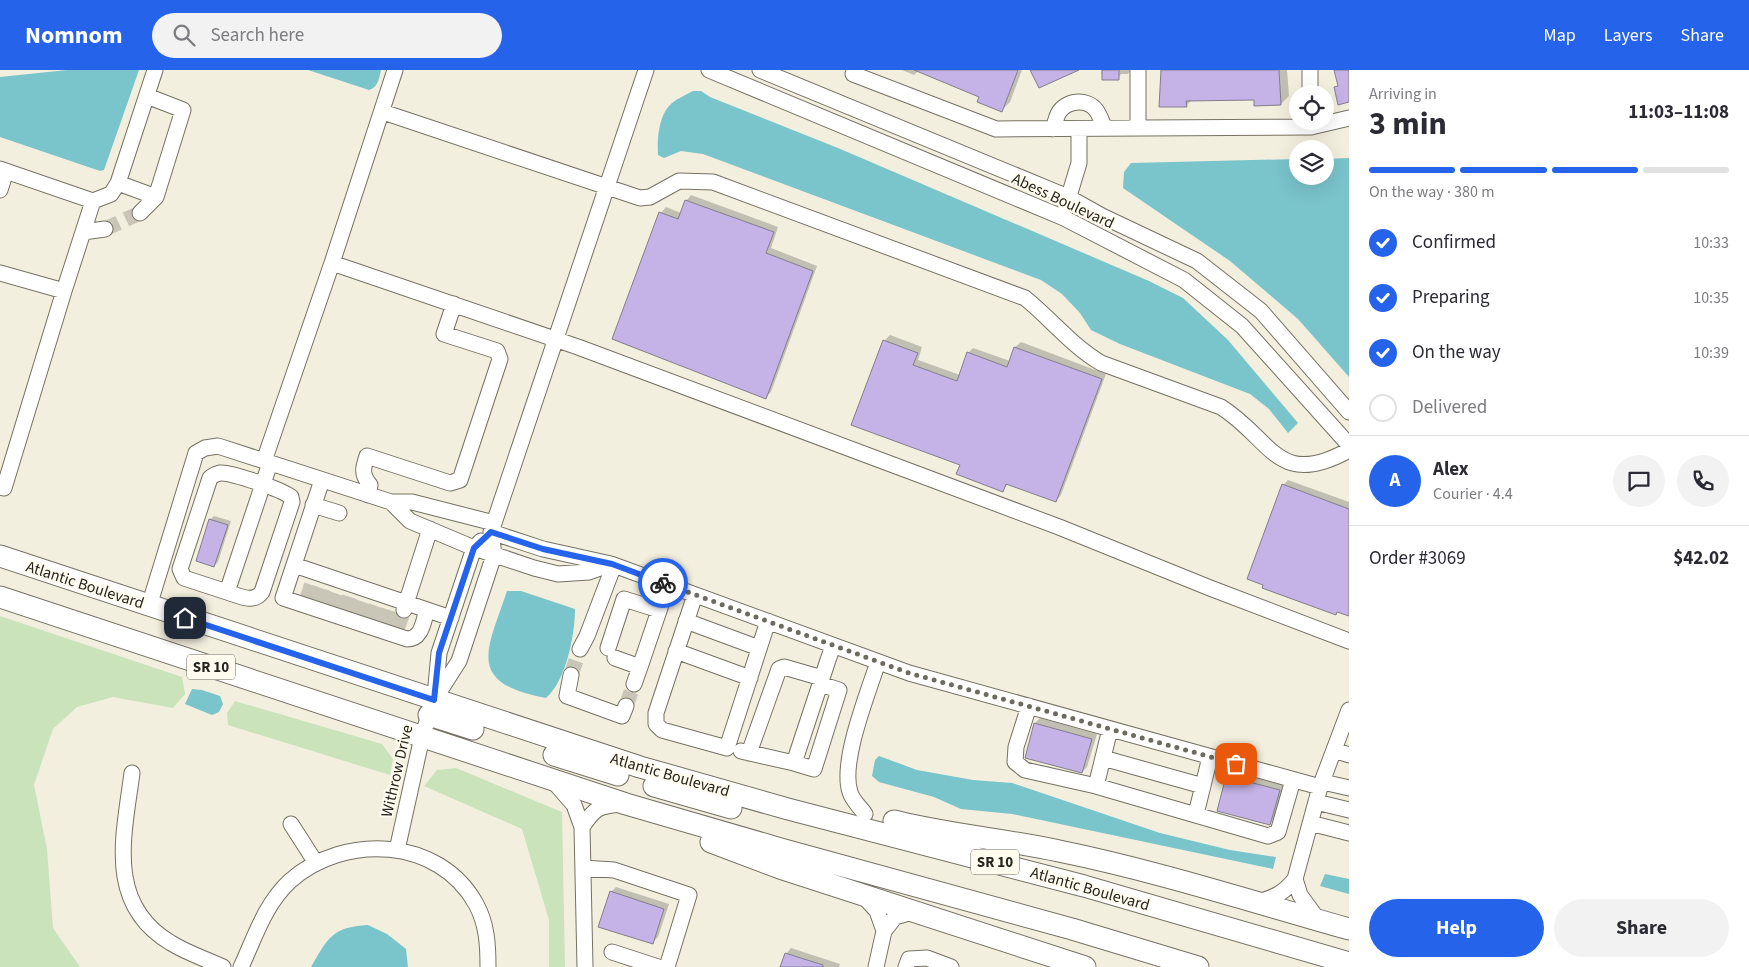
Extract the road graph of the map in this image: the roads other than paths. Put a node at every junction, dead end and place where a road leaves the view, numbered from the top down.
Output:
1 (154, 70) edge
2 (395, 70) edge
3 (646, 70) edge
4 (709, 70) edge
5 (760, 70) edge
6 (855, 70) edge
7 (1138, 70) edge
8 (1310, 70) edge
9 (1310, 85) edge
10 (147, 96) junction
11 (382, 112) junction
12 (1349, 118) edge
13 (1334, 120) edge
14 (1289, 124) edge
15 (1138, 127) junction
16 (1105, 128) junction
17 (1053, 129) junction
18 (1079, 129) junction
19 (3, 170) edge
20 (118, 183) junction
21 (606, 187) junction
22 (0, 190) edge
23 (156, 197) junction
24 (1068, 197) junction
25 (93, 201) junction
26 (140, 213) tunnel mouth
27 (1064, 218) junction
28 (105, 229) tunnel mouth
29 (83, 232) junction
30 (332, 263) junction
31 (0, 273) edge
32 (64, 291) junction
33 (454, 304) junction
34 (554, 339) junction
35 (1349, 412) edge
36 (1349, 446) edge
37 (1349, 450) edge
38 (267, 462) junction
39 (322, 480) junction
40 (263, 485) junction
41 (0, 487) edge
42 (368, 495) junction
43 (391, 502) junction
44 (313, 505) junction
45 (339, 513) dead end
46 (492, 528) junction
47 (430, 529) junction
48 (474, 548) junction
49 (494, 554) junction
50 (0, 556) edge
51 (612, 564) junction
52 (294, 565) junction
53 (184, 578) junction
54 (668, 584) junction
55 (359, 591) junction
56 (227, 592) junction
57 (262, 592) junction
58 (695, 595) junction
59 (0, 597) edge
60 (283, 598) junction
61 (149, 606) junction
62 (427, 610) junction
63 (659, 610) junction
64 (451, 618) junction
65 (686, 620) junction
66 (768, 621) junction
67 (1349, 641) edge
68 (584, 646) tunnel mouth
69 (833, 646) junction
70 (759, 648) junction
71 (676, 652) junction
72 (878, 662) junction
73 (640, 667) junction
74 (573, 679) tunnel mouth
75 (821, 681) junction
76 (634, 684) tunnel mouth
77 (748, 684) junction
78 (626, 706) dead end
79 (1029, 706) junction
80 (432, 707) junction
81 (657, 707) junction
82 (1349, 710) edge
83 (1110, 729) junction
84 (422, 737) junction
85 (727, 748) junction
86 (1334, 750) junction
87 (749, 753) junction
88 (1349, 755) edge
89 (1210, 757) junction
90 (1103, 758) junction
91 (794, 764) junction
92 (640, 767) junction
93 (132, 773) dead end
94 (1292, 780) junction
95 (554, 782) junction
96 (1096, 786) junction
97 (1203, 786) junction
98 (1349, 788) edge
99 (1320, 790) junction
100 (626, 804) junction
101 (1349, 810) edge
102 (865, 814) junction
103 (1196, 814) junction
104 (1310, 823) junction
105 (291, 824) dead end
106 (582, 827) junction
107 (1349, 833) edge
108 (397, 850) junction
109 (316, 863) junction
110 (583, 868) junction
111 (1021, 869) junction
112 (1295, 879) junction
113 (861, 894) junction
114 (1256, 903) junction
115 (915, 911) junction
116 (1319, 921) junction
117 (1349, 929) edge
118 (884, 931) junction
119 (612, 952) dead end
120 (920, 963) edge
121 (1349, 963) edge
122 (223, 967) edge
123 (241, 967) edge
124 (488, 967) edge
125 (585, 967) edge
126 (658, 967) edge
127 (667, 967) edge
128 (876, 967) edge
129 (906, 967) edge
130 (951, 967) edge
131 (1085, 967) edge
132 (1198, 967) edge

1 - 10 street
2 - 11 street
3 - 21 street
4 - 27 street, Abess Boulevard
5 - 24 street, Abess Boulevard
6 - 17 street
7 - 15 street
8 - 9 street
10 - 20 street
10 - 23 street
11 - 21 street
11 - 30 street
12 - 13 street
14 - 15 street
15 - 16 street
16 - 17 street
16 - 18 street
17 - 18 street
18 - 24 street
19 - 22 street
19 - 25 street
20 - 23 street
20 - 25 street
21 - 34 street
21 - 37 street
23 - 26 street
24 - 27 street
24 - 35 street, Abess Boulevard
25 - 29 street
27 - 36 street, Abess Boulevard
28 - 29 street
29 - 32 street
30 - 33 street
30 - 38 street
31 - 32 street
32 - 41 street
33 - 34 street
33 - 42 street
34 - 46 street
34 - 67 street
38 - 39 street
38 - 40 street
38 - 61 street
39 - 42 street
39 - 44 street
40 - 53 street
40 - 53 street
40 - 56 street
40 - 57 street
42 - 43 street
43 - 46 street
43 - 47 street
44 - 45 street
44 - 52 street
46 - 48 street
46 - 49 street
46 - 51 street
47 - 48 street
47 - 55 street
48 - 49 street
48 - 64 street
49 - 51 street
49 - 80 street
50 - 61 highway, Atlantic Boulevard / SR 10
51 - 54 street
51 - 68 street
52 - 55 street
52 - 60 street
53 - 56 street
54 - 58 street
54 - 63 street
55 - 62 street
56 - 57 street
57 - 60 street
58 - 65 street
58 - 66 street
59 - 84 highway, SR 10
60 - 62 street
61 - 80 highway, Atlantic Boulevard / SR 10
62 - 64 street
63 - 73 street
63 - 73 street
64 - 80 street
65 - 70 street
65 - 71 street
66 - 69 street
66 - 70 street
69 - 72 street
69 - 75 street
70 - 77 street
71 - 77 street
71 - 81 street
72 - 79 street
72 - 102 street
73 - 76 street
74 - 78 street
75 - 87 street
75 - 91 street
75 - 91 street
77 - 81 street
77 - 85 street
79 - 83 street
79 - 96 street
80 - 84 street, Withrow Drive
80 - 92 highway, Atlantic Boulevard / SR 10
80 - 111 highway
81 - 85 street
82 - 86 street
83 - 89 street
83 - 90 street
84 - 95 highway, SR 10
84 - 108 street, Withrow Drive
85 - 87 street
86 - 88 street
86 - 99 street
87 - 91 street
89 - 94 street
89 - 97 street
90 - 96 street
90 - 97 street
92 - 102 highway
92 - 111 highway, Atlantic Boulevard / SR 10
93 - 122 street
94 - 99 street
94 - 103 street
95 - 100 highway, SR 10
95 - 106 street
96 - 103 street
97 - 103 street
98 - 99 street
99 - 101 street
99 - 104 street
100 - 106 street
100 - 113 highway
100 - 132 highway, SR 10
102 - 114 highway
104 - 107 street
104 - 112 street
105 - 109 street
106 - 110 street
108 - 109 street
108 - 124 street
109 - 123 street
110 - 125 street
110 - 127 street
111 - 121 highway, Atlantic Boulevard / SR 10
112 - 114 street
112 - 116 street
113 - 115 highway
113 - 118 street
114 - 116 highway
115 - 118 street
115 - 131 highway
116 - 117 highway
118 - 128 street
119 - 126 street
120 - 129 street
120 - 130 street

